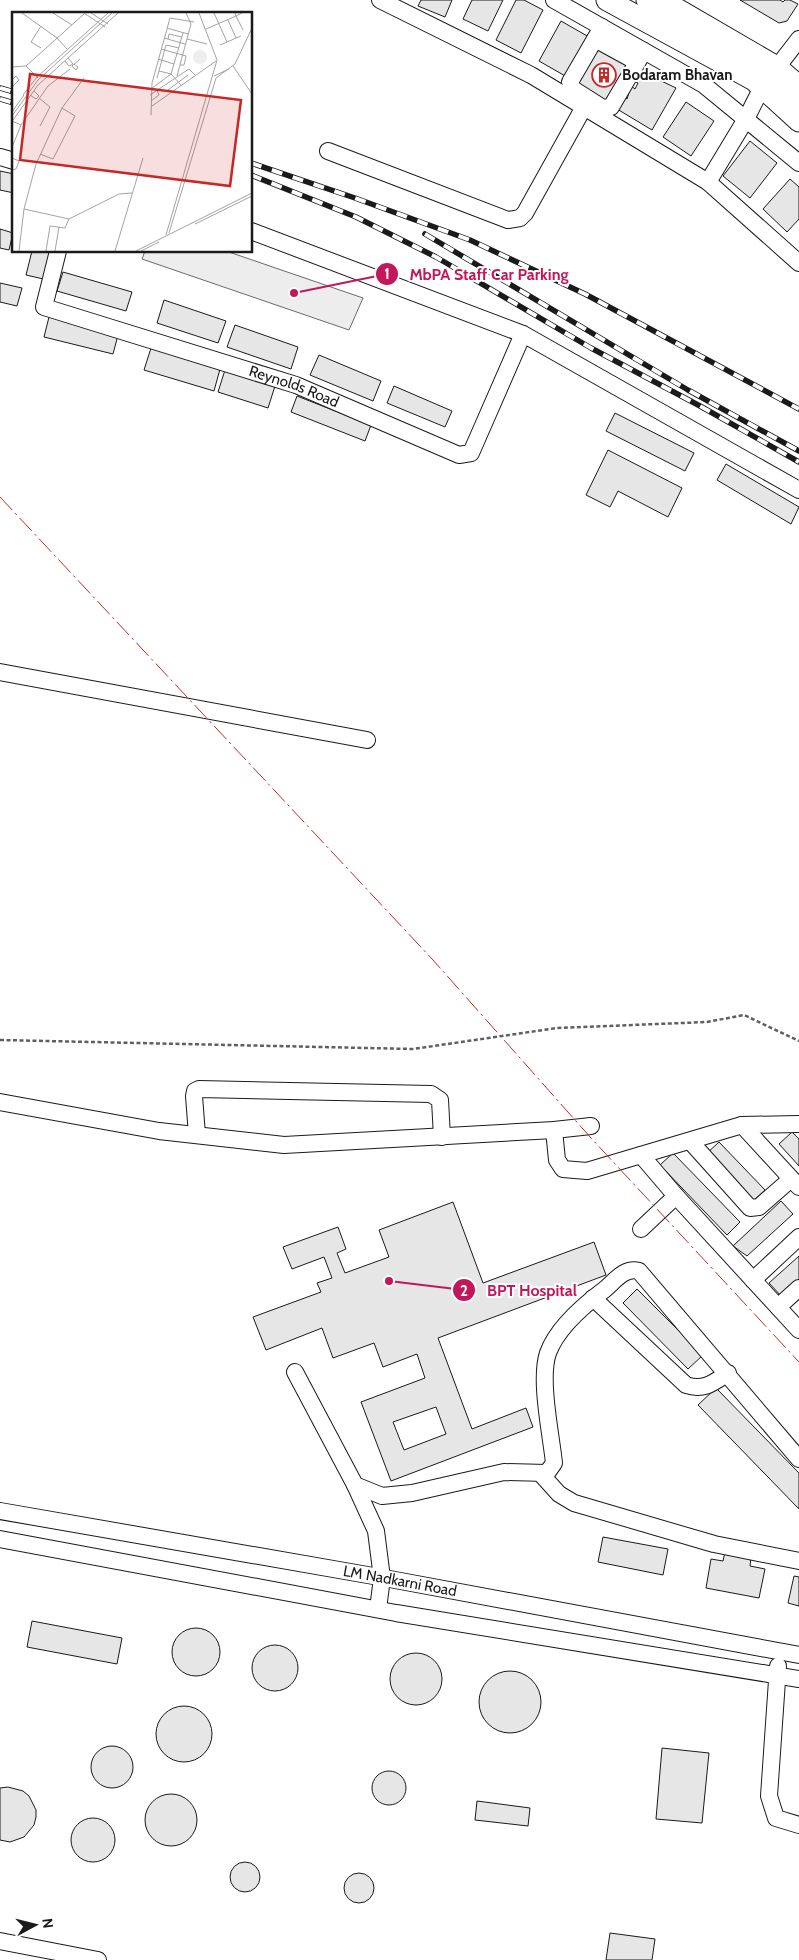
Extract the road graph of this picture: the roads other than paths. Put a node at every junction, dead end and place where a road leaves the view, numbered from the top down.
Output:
1 (380, 0) edge
2 (554, 0) edge
3 (606, 0) edge
4 (647, 0) edge
5 (666, 0) edge
6 (598, 33) junction
7 (799, 39) edge
8 (641, 57) junction
9 (770, 76) junction
10 (799, 83) edge
11 (799, 101) edge
12 (584, 106) junction
13 (746, 119) junction
14 (799, 121) edge
15 (328, 151) dead end
16 (799, 163) edge
17 (708, 182) junction
18 (252, 231) edge
19 (58, 252) edge
20 (799, 263) edge
21 (523, 334) junction
22 (799, 490) edge
23 (0, 672) edge
24 (367, 740) dead end
25 (0, 1102) edge
26 (799, 1124) edge
27 (742, 1125) junction
28 (591, 1126) dead end
29 (554, 1130) junction
30 (197, 1135) junction
31 (442, 1136) junction
32 (690, 1141) junction
33 (641, 1155) junction
34 (795, 1183) edge
35 (676, 1196) junction
36 (641, 1229) dead end
37 (799, 1237) edge
38 (753, 1280) junction
39 (799, 1288) edge
40 (593, 1298) junction
41 (778, 1307) junction
42 (799, 1330) edge
43 (295, 1372) dead end
44 (728, 1373) junction
45 (799, 1459) edge
46 (540, 1473) junction
47 (355, 1485) junction
48 (0, 1511) edge
49 (0, 1539) edge
50 (799, 1561) edge
51 (382, 1578) junction
52 (378, 1609) junction
53 (781, 1652) junction
54 (799, 1655) edge
55 (777, 1675) junction
56 (799, 1679) edge
57 (799, 1825) edge
58 (0, 1941) edge
59 (98, 1960) edge

1 - 12 street
2 - 6 street
3 - 9 main road
4 - 9 main road
5 - 9 street
6 - 8 street
6 - 8 street
7 - 9 street
8 - 13 street
9 - 10 street
9 - 11 main road
9 - 13 street
9 - 14 main road
12 - 15 street
12 - 17 street
13 - 16 street
13 - 17 street
17 - 20 street
18 - 21 street
19 - 21 street, Reynolds Road
21 - 22 street
23 - 24 street
25 - 30 street
26 - 27 street
27 - 32 street
27 - 34 street
28 - 29 street
29 - 31 street
29 - 33 street
30 - 31 street
30 - 31 street
32 - 33 street
32 - 34 street
33 - 35 street
35 - 36 street
35 - 38 street
37 - 38 street
38 - 41 street
39 - 41 street
40 - 44 street
40 - 44 street
40 - 46 street
41 - 42 street
43 - 47 street
44 - 45 street
46 - 47 street
46 - 50 street
47 - 51 street
48 - 51 street, LM Nadkarni Road
49 - 52 street, LM Nadkarni Road
51 - 52 street
51 - 53 street, LM Nadkarni Road
52 - 55 street, LM Nadkarni Road
53 - 54 street, LM Nadkarni Road
53 - 55 street
55 - 56 street, LM Nadkarni Road
55 - 57 street
58 - 59 street

